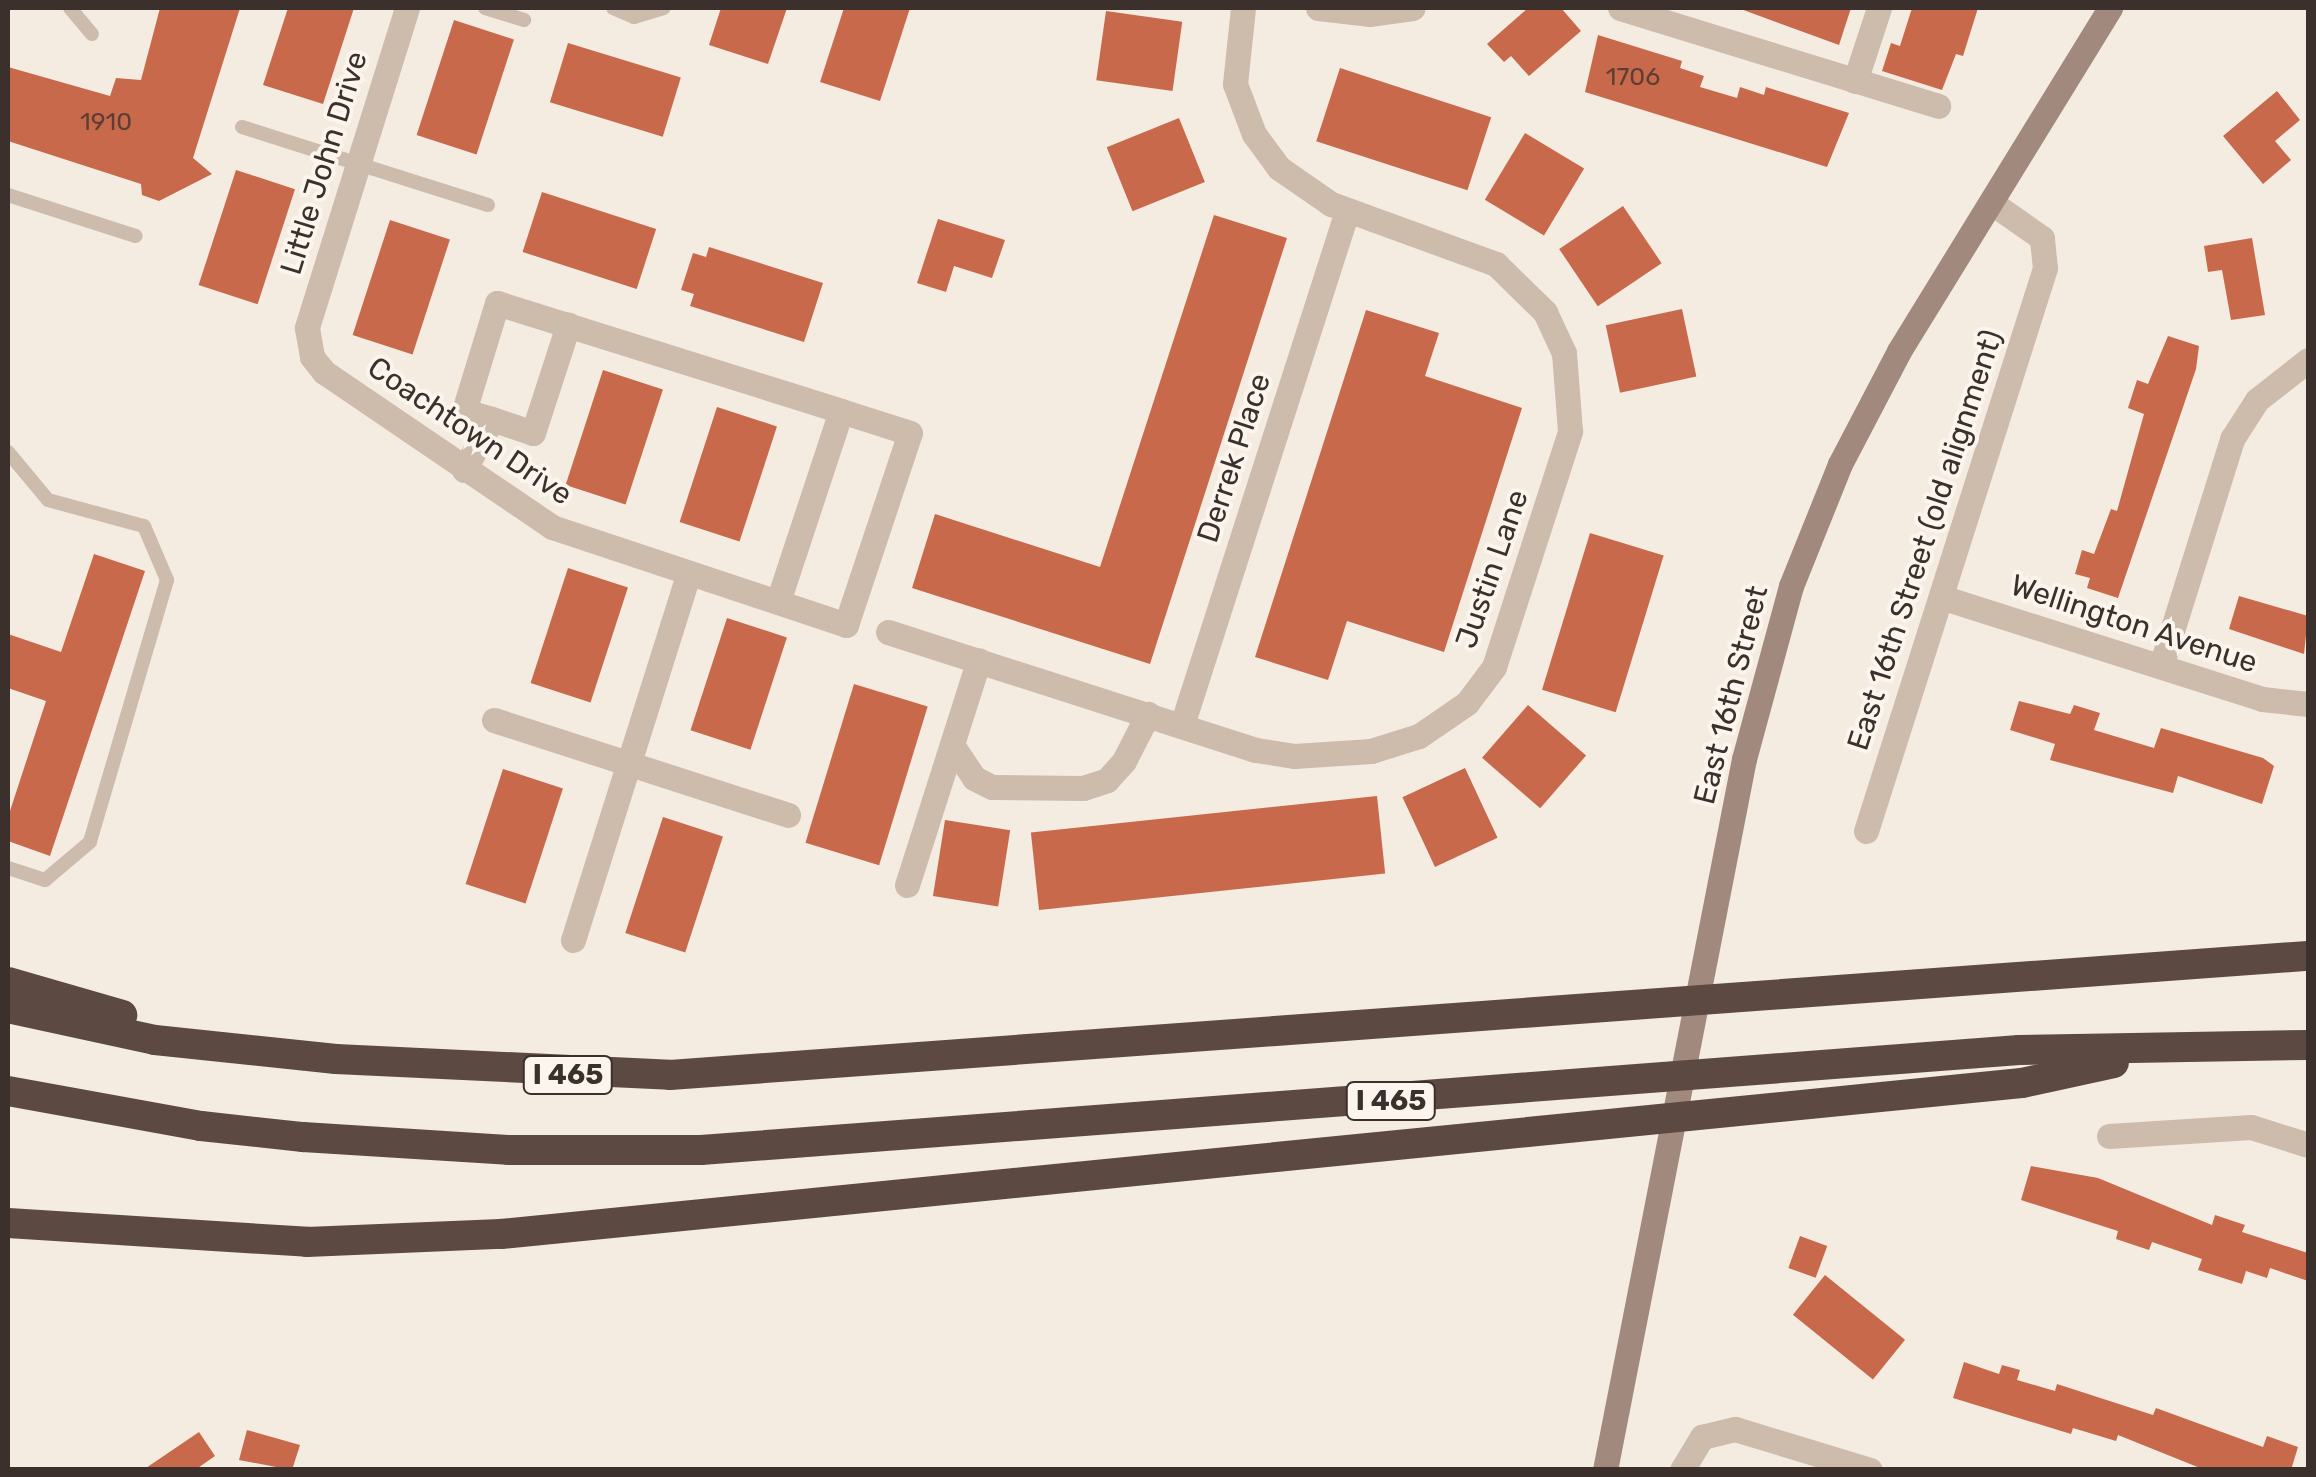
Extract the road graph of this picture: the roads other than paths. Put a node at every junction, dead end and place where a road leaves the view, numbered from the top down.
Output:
1 (70, 8) edge
2 (407, 8) edge
3 (485, 8) edge
4 (612, 8) edge
5 (664, 8) edge
6 (1243, 8) edge
7 (1318, 8) edge
8 (1413, 8) edge
9 (1620, 8) edge
10 (1880, 8) edge
11 (2110, 8) edge
12 (524, 20) dead end
13 (92, 34) dead end
14 (1855, 81) junction
15 (1938, 106) dead end
16 (242, 127) dead end
17 (358, 164) junction
18 (8, 195) edge
19 (1992, 203) junction
20 (488, 205) dead end
21 (1347, 212) junction
22 (136, 236) dead end
23 (568, 324) junction
24 (306, 339) joint
25 (2308, 360) edge
26 (841, 411) junction
27 (492, 419) junction
28 (8, 452) edge
29 (464, 470) junction
30 (689, 573) junction
31 (1941, 597) junction
32 (778, 602) junction
33 (888, 632) dead end
34 (979, 660) junction
35 (2161, 666) junction
36 (2308, 704) edge
37 (1148, 714) junction
38 (494, 720) dead end
39 (1182, 725) junction
40 (952, 745) junction
41 (629, 764) junction
42 (788, 815) dead end
43 (1866, 831) dead end
44 (8, 868) edge
45 (907, 884) dead end
46 (573, 940) dead end
47 (2308, 956) edge
48 (8, 982) edge
49 (8, 1008) edge
50 (2308, 1045) edge
51 (271, 1052) junction
52 (2169, 1052) junction
53 (8, 1091) edge
54 (2109, 1136) dead end
55 (2308, 1145) edge
56 (8, 1224) edge
57 (1605, 1470) edge
58 (1682, 1470) edge
59 (1870, 1470) edge

1 - 13 lane
2 - 17 street, Little John Drive
3 - 12 lane
4 - 5 lane
6 - 21 street, Justin Lane
7 - 8 street
9 - 14 street
10 - 14 street
11 - 19 street, East 16th Street
14 - 15 street
16 - 17 lane
17 - 20 lane
17 - 24 street, Little John Drive
18 - 22 lane
19 - 31 street, East 16th Street (old alignment)
19 - 57 street, East 16th Street
21 - 39 street, Derrek Place
21 - 39 street, Justin Lane
23 - 26 street
23 - 27 street
23 - 27 street
24 - 29 street, Coachtown Drive
25 - 35 street
26 - 32 street
26 - 32 street, Coachtown Drive
27 - 29 street
28 - 44 lane
29 - 30 street, Coachtown Drive
30 - 32 street, Coachtown Drive
30 - 41 street
31 - 35 street, Wellington Avenue
31 - 43 street, East 16th Street (old alignment)
33 - 34 street, Justin Lane
34 - 37 street, Justin Lane
34 - 40 street
35 - 36 street, Wellington Avenue
37 - 39 street, Justin Lane
37 - 40 street
38 - 41 street
40 - 45 street
41 - 42 street
41 - 46 street
47 - 51 highway, I 465
48 - 51 highway
49 - 51 highway, I 465
50 - 52 highway, I 465
52 - 53 highway, I 465
52 - 56 highway
54 - 55 street
58 - 59 street

